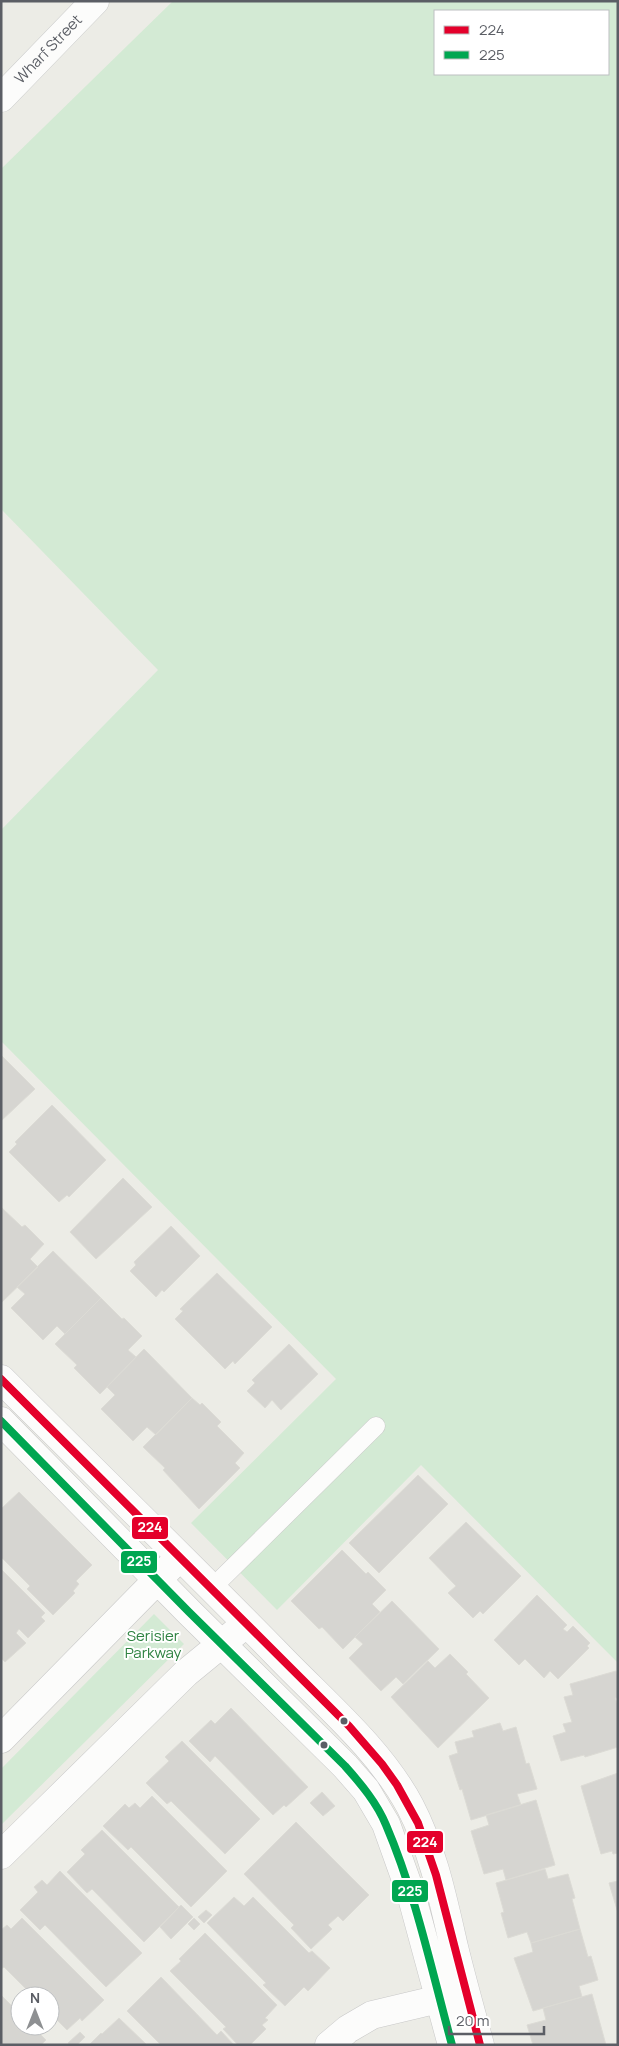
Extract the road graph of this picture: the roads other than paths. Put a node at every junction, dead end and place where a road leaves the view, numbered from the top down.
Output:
1 (95, 1) edge
2 (1, 98) edge
3 (1, 1379) edge
4 (1, 1421) edge
5 (376, 1426) dead end
6 (181, 1557) junction
7 (157, 1580) junction
8 (212, 1588) junction
9 (246, 1623) junction
10 (223, 1644) junction
11 (1, 1739) edge
12 (1, 1855) edge
13 (465, 1993) junction
14 (438, 1998) junction
15 (329, 2045) edge
16 (452, 2045) edge
17 (480, 2045) edge

1 - 2 street, Wharf Street
3 - 6 street
4 - 7 street
5 - 8 lane
6 - 7 street
6 - 8 street
7 - 10 street
7 - 11 street
8 - 9 street
9 - 10 street
9 - 13 street
10 - 12 street
10 - 14 street
13 - 14 street
13 - 17 street
14 - 15 street
14 - 16 street

